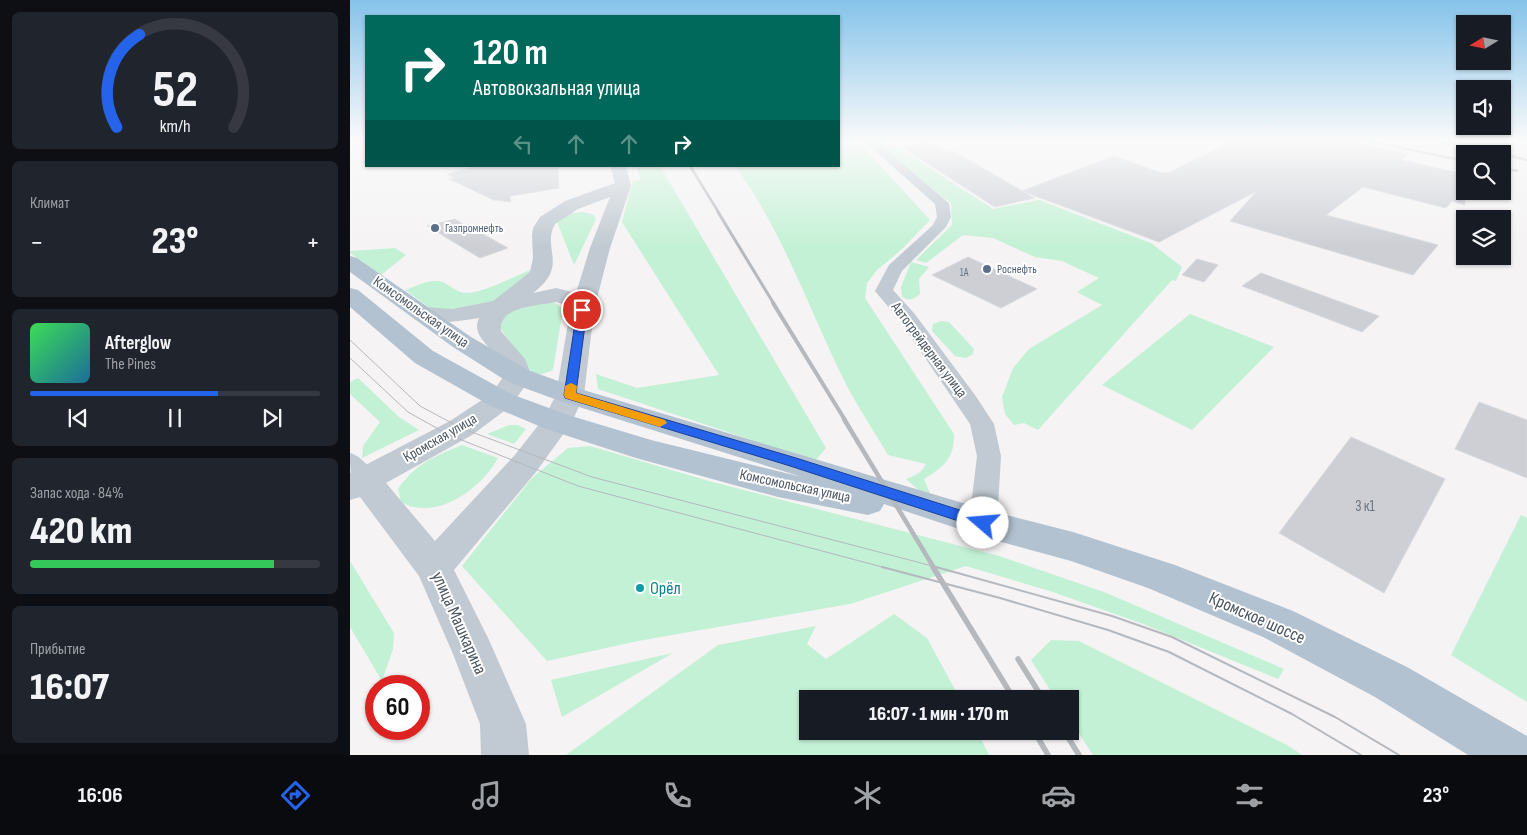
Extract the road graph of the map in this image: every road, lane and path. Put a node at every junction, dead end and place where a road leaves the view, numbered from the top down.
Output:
1 (620, 176) edge
2 (910, 176) edge
3 (350, 262) edge
4 (350, 295) edge
5 (502, 306) junction
6 (582, 310) junction
7 (424, 314) junction
8 (518, 376) junction
9 (501, 400) junction
10 (564, 409) junction
11 (355, 476) edge
12 (983, 523) junction
13 (434, 567) junction
14 (505, 755) edge
15 (1513, 755) edge

1 - 5 street
1 - 6 street
2 - 12 street, Автогрейдерная улица
3 - 7 main road, Комсомольская улица
4 - 9 main road, Комсомольская улица
5 - 6 street
5 - 7 street
5 - 8 street
6 - 10 street
7 - 8 main road, Комсомольская улица
8 - 9 street, Кромская улица
8 - 10 main road, Комсомольская улица
9 - 10 main road, Комсомольская улица
9 - 11 street, Кромская улица
10 - 12 main road, Комсомольская улица
10 - 13 street
11 - 13 street, улица Машкарина
12 - 15 main road, Кромское шоссе
13 - 14 street, улица Машкарина

